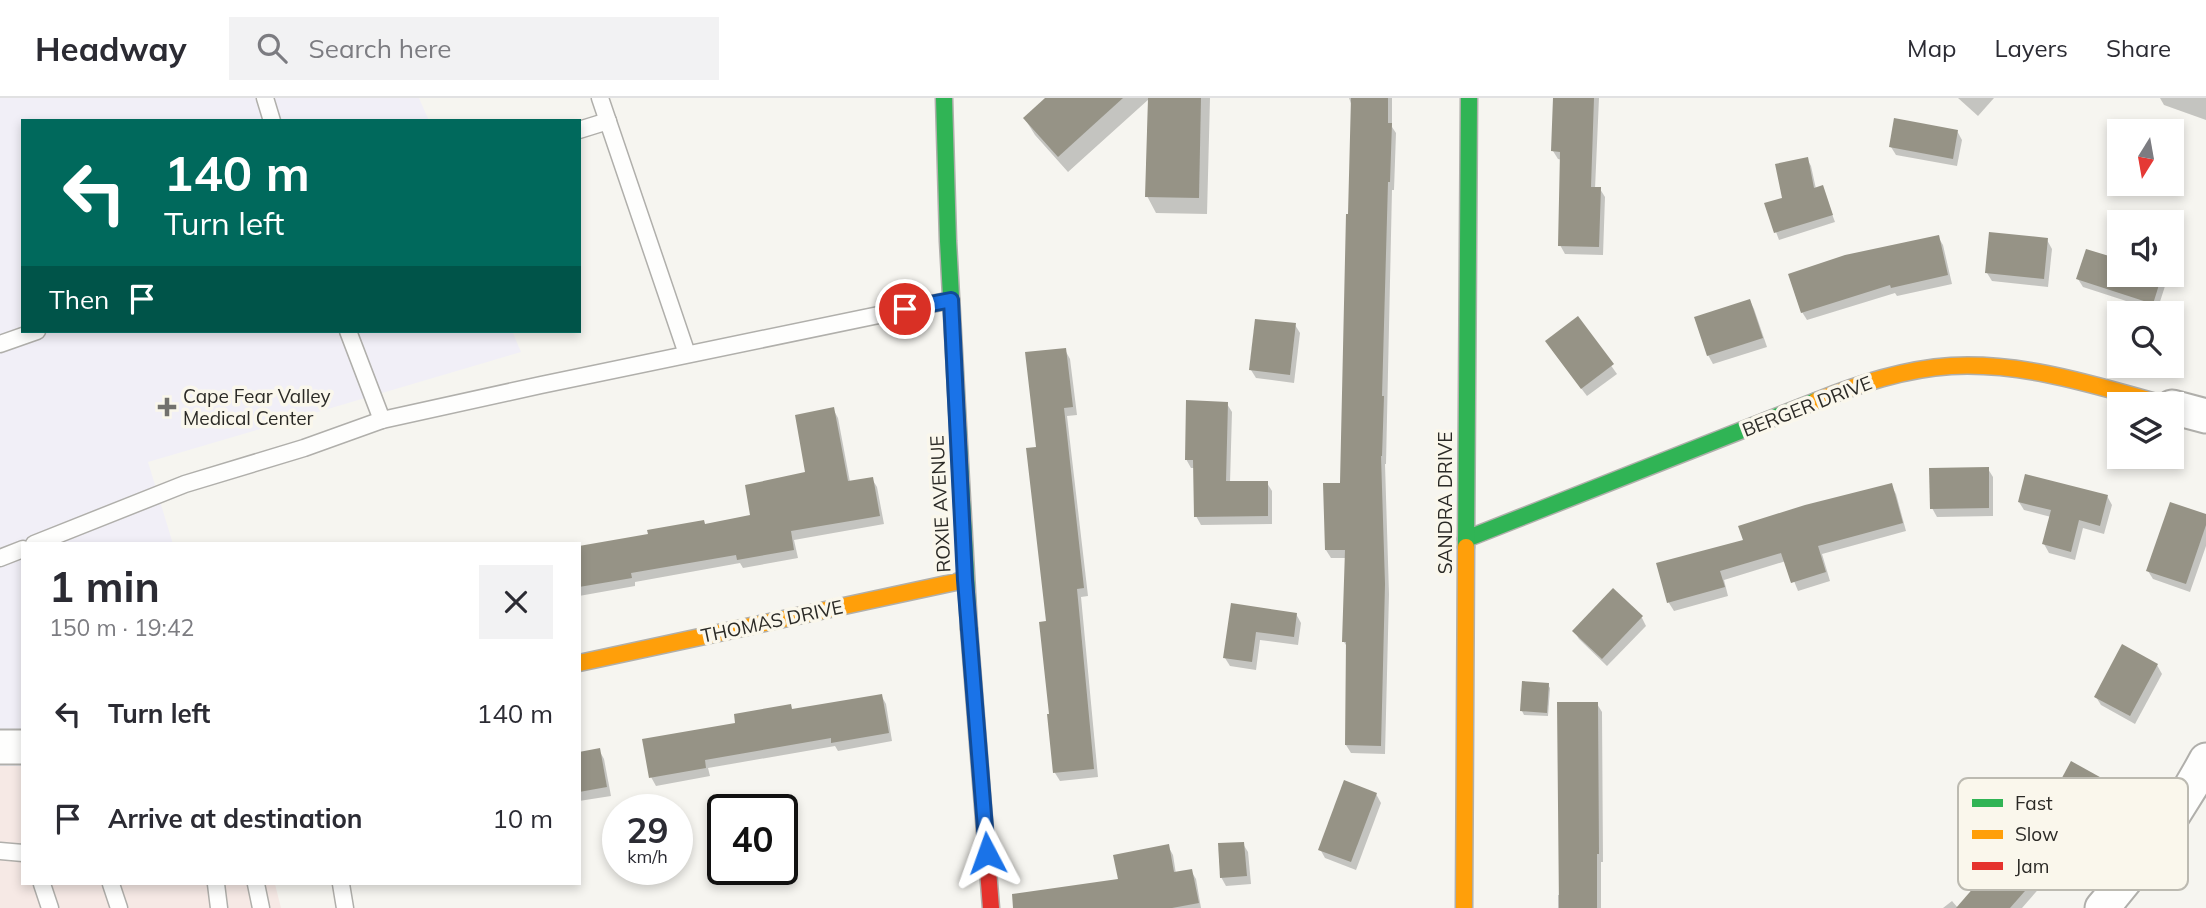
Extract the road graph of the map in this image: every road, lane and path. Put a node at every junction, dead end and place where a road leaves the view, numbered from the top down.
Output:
1 (265, 98) edge
2 (600, 98) edge
3 (944, 98) edge
4 (1469, 98) edge
5 (271, 119) edge
6 (608, 121) junction
7 (581, 129) edge
8 (951, 300) junction
9 (31, 333) edge
10 (349, 333) edge
11 (0, 344) edge
12 (687, 354) junction
13 (2120, 392) edge
14 (2184, 410) edge
15 (2206, 416) edge
16 (382, 420) junction
17 (1466, 539) junction
18 (39, 542) edge
19 (21, 550) edge
20 (0, 558) edge
21 (965, 580) junction
22 (581, 663) edge
23 (0, 747) edge
24 (21, 747) edge
25 (2206, 760) edge
26 (2188, 794) edge
27 (0, 851) edge
28 (21, 853) edge
29 (42, 885) edge
30 (111, 885) edge
31 (216, 885) edge
32 (256, 885) edge
33 (341, 885) edge
34 (2118, 890) edge
35 (50, 908) edge
36 (120, 908) edge
37 (219, 908) edge
38 (261, 908) edge
39 (345, 908) edge
40 (991, 908) edge
41 (1464, 908) edge
42 (2102, 908) edge

1 - 5 lane
2 - 6 lane
3 - 8 street, ROXIE AVENUE
4 - 17 street, SANDRA DRIVE
6 - 7 lane
6 - 12 lane
8 - 12 lane
8 - 21 street, ROXIE AVENUE
9 - 11 lane
10 - 16 lane
12 - 16 lane
13 - 17 street, BERGER DRIVE
14 - 15 street
16 - 18 lane
17 - 41 street, SANDRA DRIVE
19 - 20 lane
21 - 22 street, THOMAS DRIVE
21 - 40 street, ROXIE AVENUE
23 - 24 street
25 - 26 street
27 - 28 lane
29 - 35 lane
30 - 36 lane
31 - 37 lane
32 - 38 lane
33 - 39 lane
34 - 42 street

